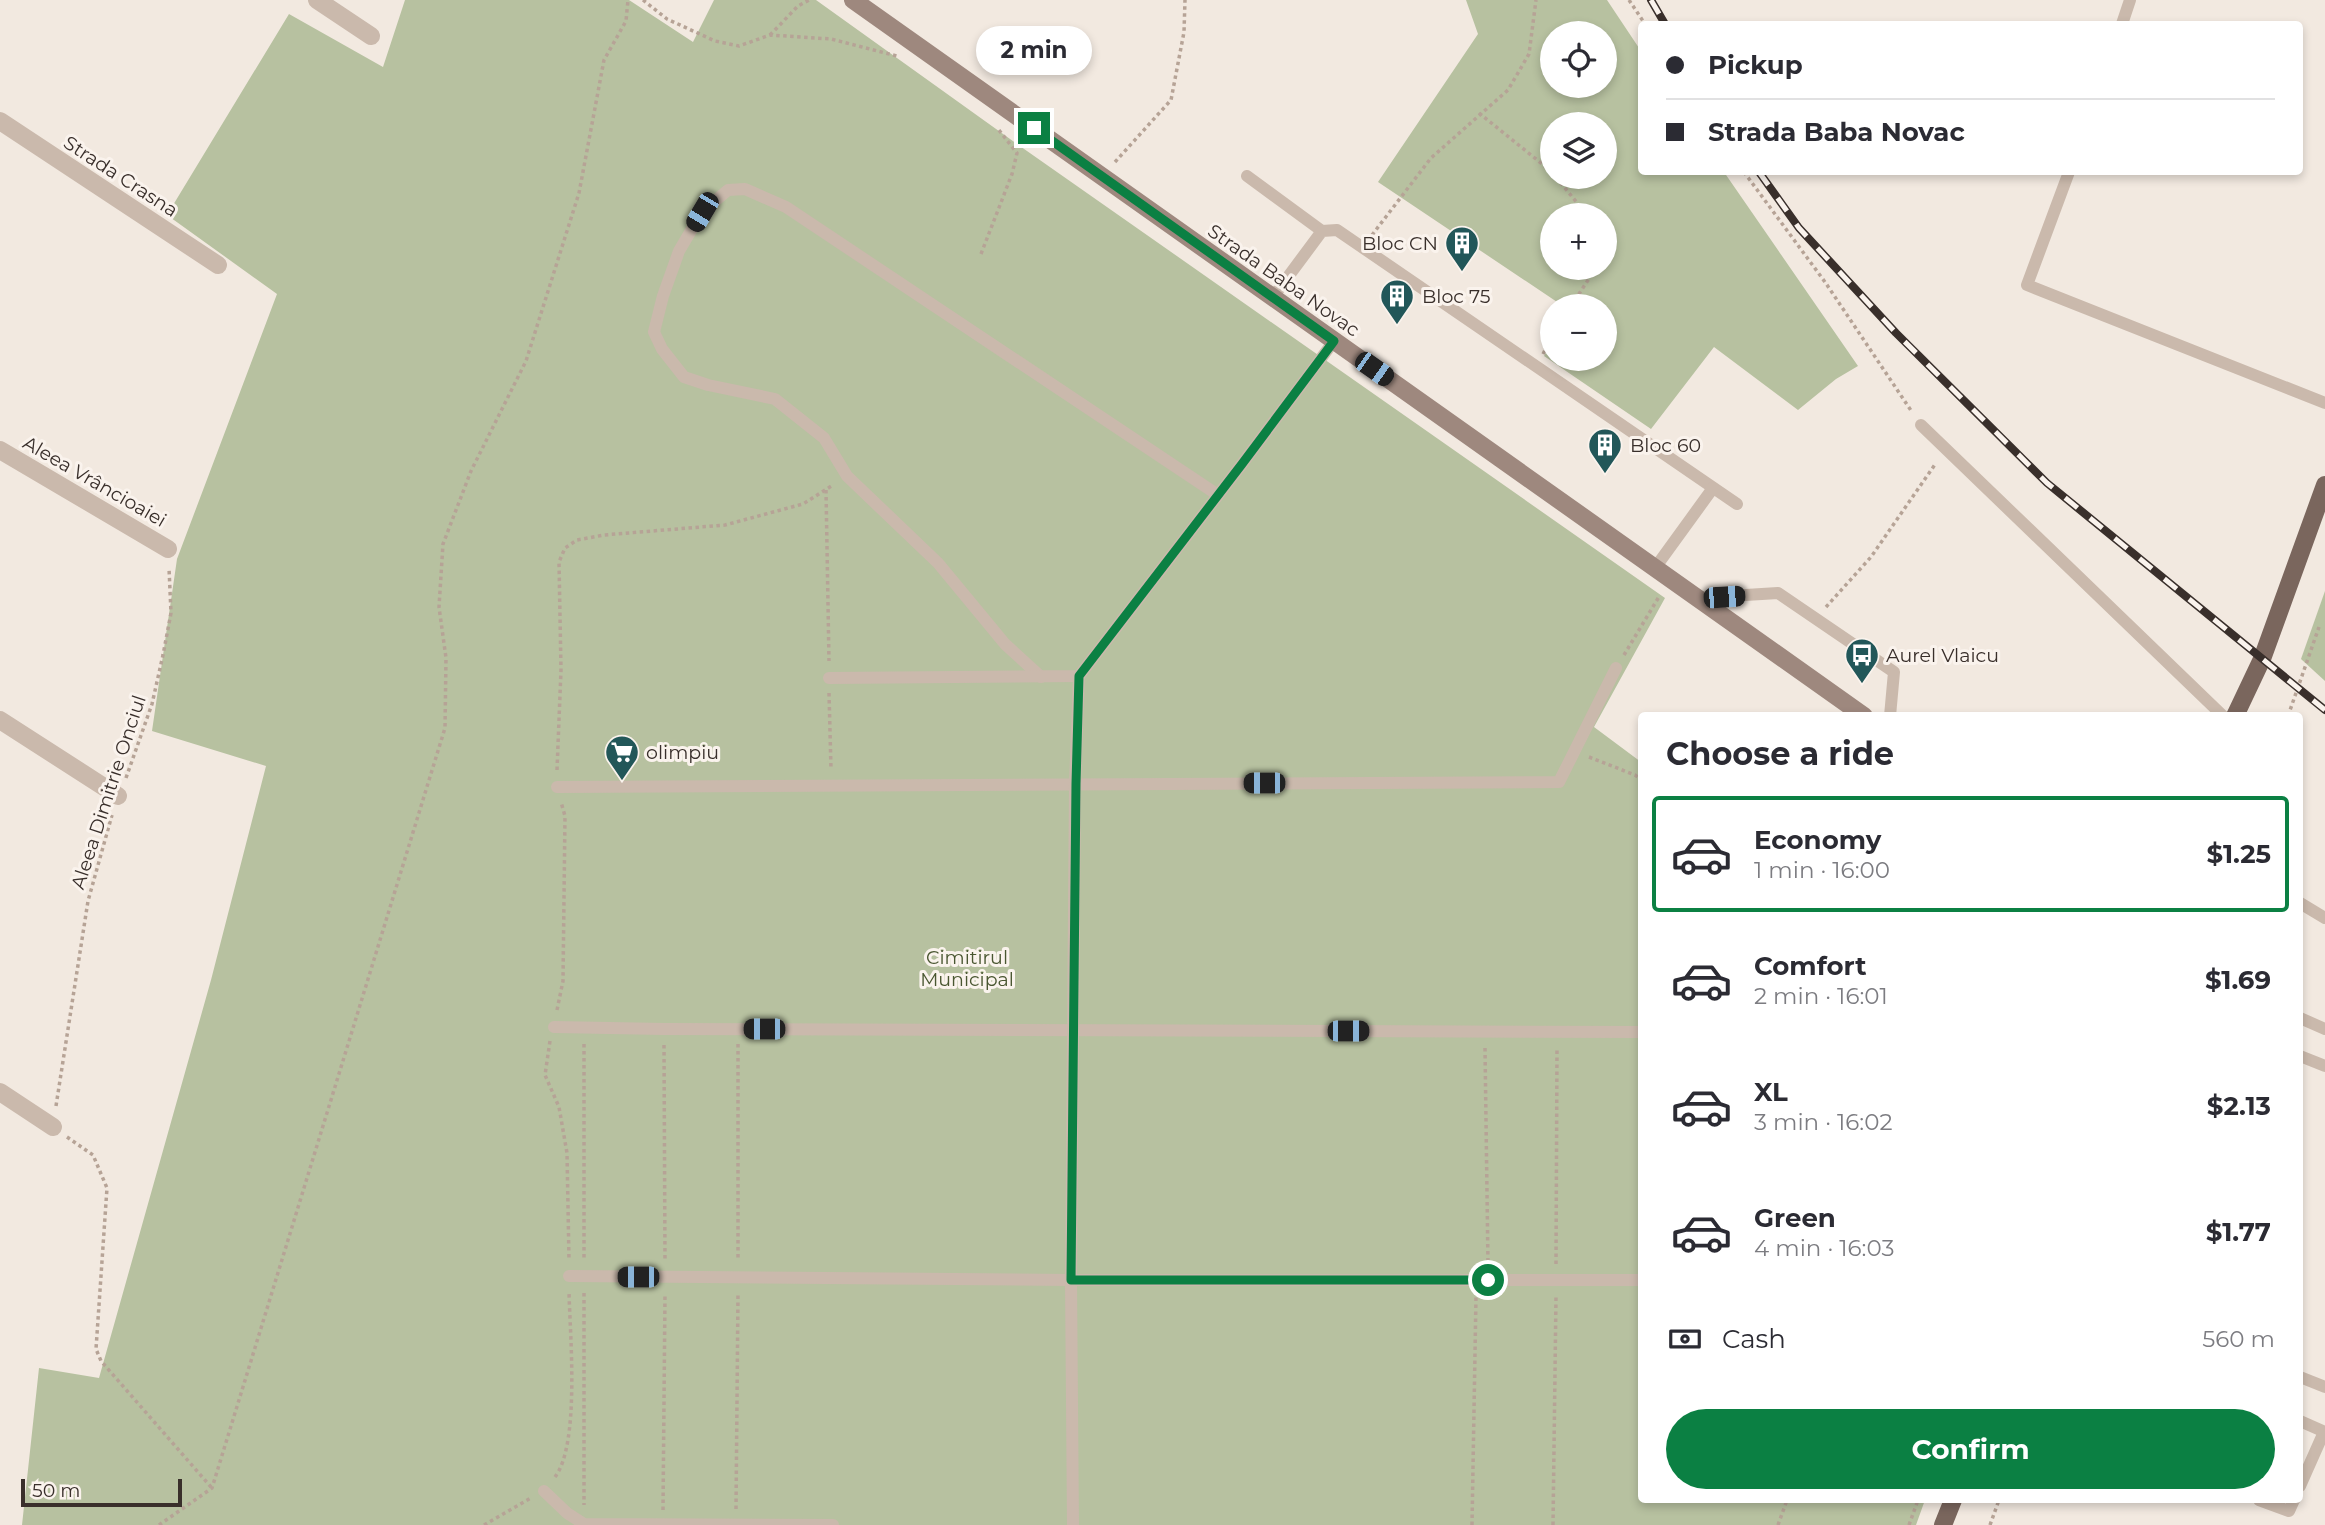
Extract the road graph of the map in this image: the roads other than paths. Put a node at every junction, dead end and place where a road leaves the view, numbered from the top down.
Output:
1 (317, 0) edge
2 (853, 0) edge
3 (2130, 0) edge
4 (2123, 21) edge
5 (371, 36) dead end
6 (0, 121) edge
7 (2068, 175) edge
8 (1247, 176) dead end
9 (1322, 231) junction
10 (218, 265) dead end
11 (1273, 298) junction
12 (1334, 341) junction
13 (2325, 403) edge
14 (1921, 425) road end
15 (0, 450) edge
16 (1713, 488) junction
17 (2323, 494) edge
18 (1218, 495) junction
19 (1737, 505) dead end
20 (168, 549) road end
21 (1662, 574) junction
22 (1697, 598) junction
23 (2262, 659) junction
24 (1616, 668) road end
25 (1079, 676) junction
26 (1041, 677) junction
27 (829, 678) road end
28 (1858, 712) edge
29 (1890, 712) edge
30 (2219, 712) edge
31 (2237, 712) edge
32 (2247, 712) edge
33 (0, 720) edge
34 (1076, 784) junction
35 (556, 787) road end
36 (118, 796) road end
37 (2303, 905) edge
38 (2325, 918) edge
39 (2303, 1019) edge
40 (554, 1027) road end
41 (2325, 1029) edge
42 (1074, 1031) junction
43 (1638, 1032) edge
44 (2303, 1057) edge
45 (2325, 1066) edge
46 (0, 1093) edge
47 (53, 1126) road end
48 (569, 1276) road end
49 (1071, 1280) junction
50 (1638, 1280) edge
51 (2303, 1378) edge
52 (2325, 1387) edge
53 (2303, 1422) edge
54 (2324, 1432) edge
55 (2303, 1479) edge
56 (544, 1491) road end
57 (1952, 1503) edge
58 (2267, 1503) edge
59 (2293, 1503) edge
60 (584, 1524) edge
61 (832, 1525) edge
62 (1073, 1525) edge
63 (1944, 1525) edge

1 - 5 street
2 - 11 main road, Strada Baba Novac
3 - 4 lane
6 - 10 street, Strada Crasna
7 - 13 lane
8 - 9 lane
9 - 11 lane
9 - 16 lane
11 - 12 main road, Strada Baba Novac
12 - 18 lane
12 - 21 main road, Strada Baba Novac
14 - 30 lane
15 - 20 street, Aleea Vrâncioaiei
16 - 19 lane
16 - 21 lane
17 - 23 main road
18 - 25 lane
18 - 26 lane
21 - 22 main road, Strada Baba Novac
22 - 28 main road, Strada Baba Novac
22 - 29 lane
23 - 31 main road
23 - 32 main road
24 - 34 lane
25 - 26 lane
25 - 34 lane
26 - 27 lane
33 - 36 street
34 - 35 lane
34 - 42 lane
37 - 38 lane
39 - 41 lane
40 - 42 lane
42 - 43 lane
42 - 49 lane
44 - 45 lane
46 - 47 street
48 - 49 lane
49 - 50 lane
49 - 62 lane
51 - 52 lane
53 - 54 lane
54 - 55 lane
56 - 60 lane
57 - 63 main road
58 - 59 lane
60 - 61 lane

